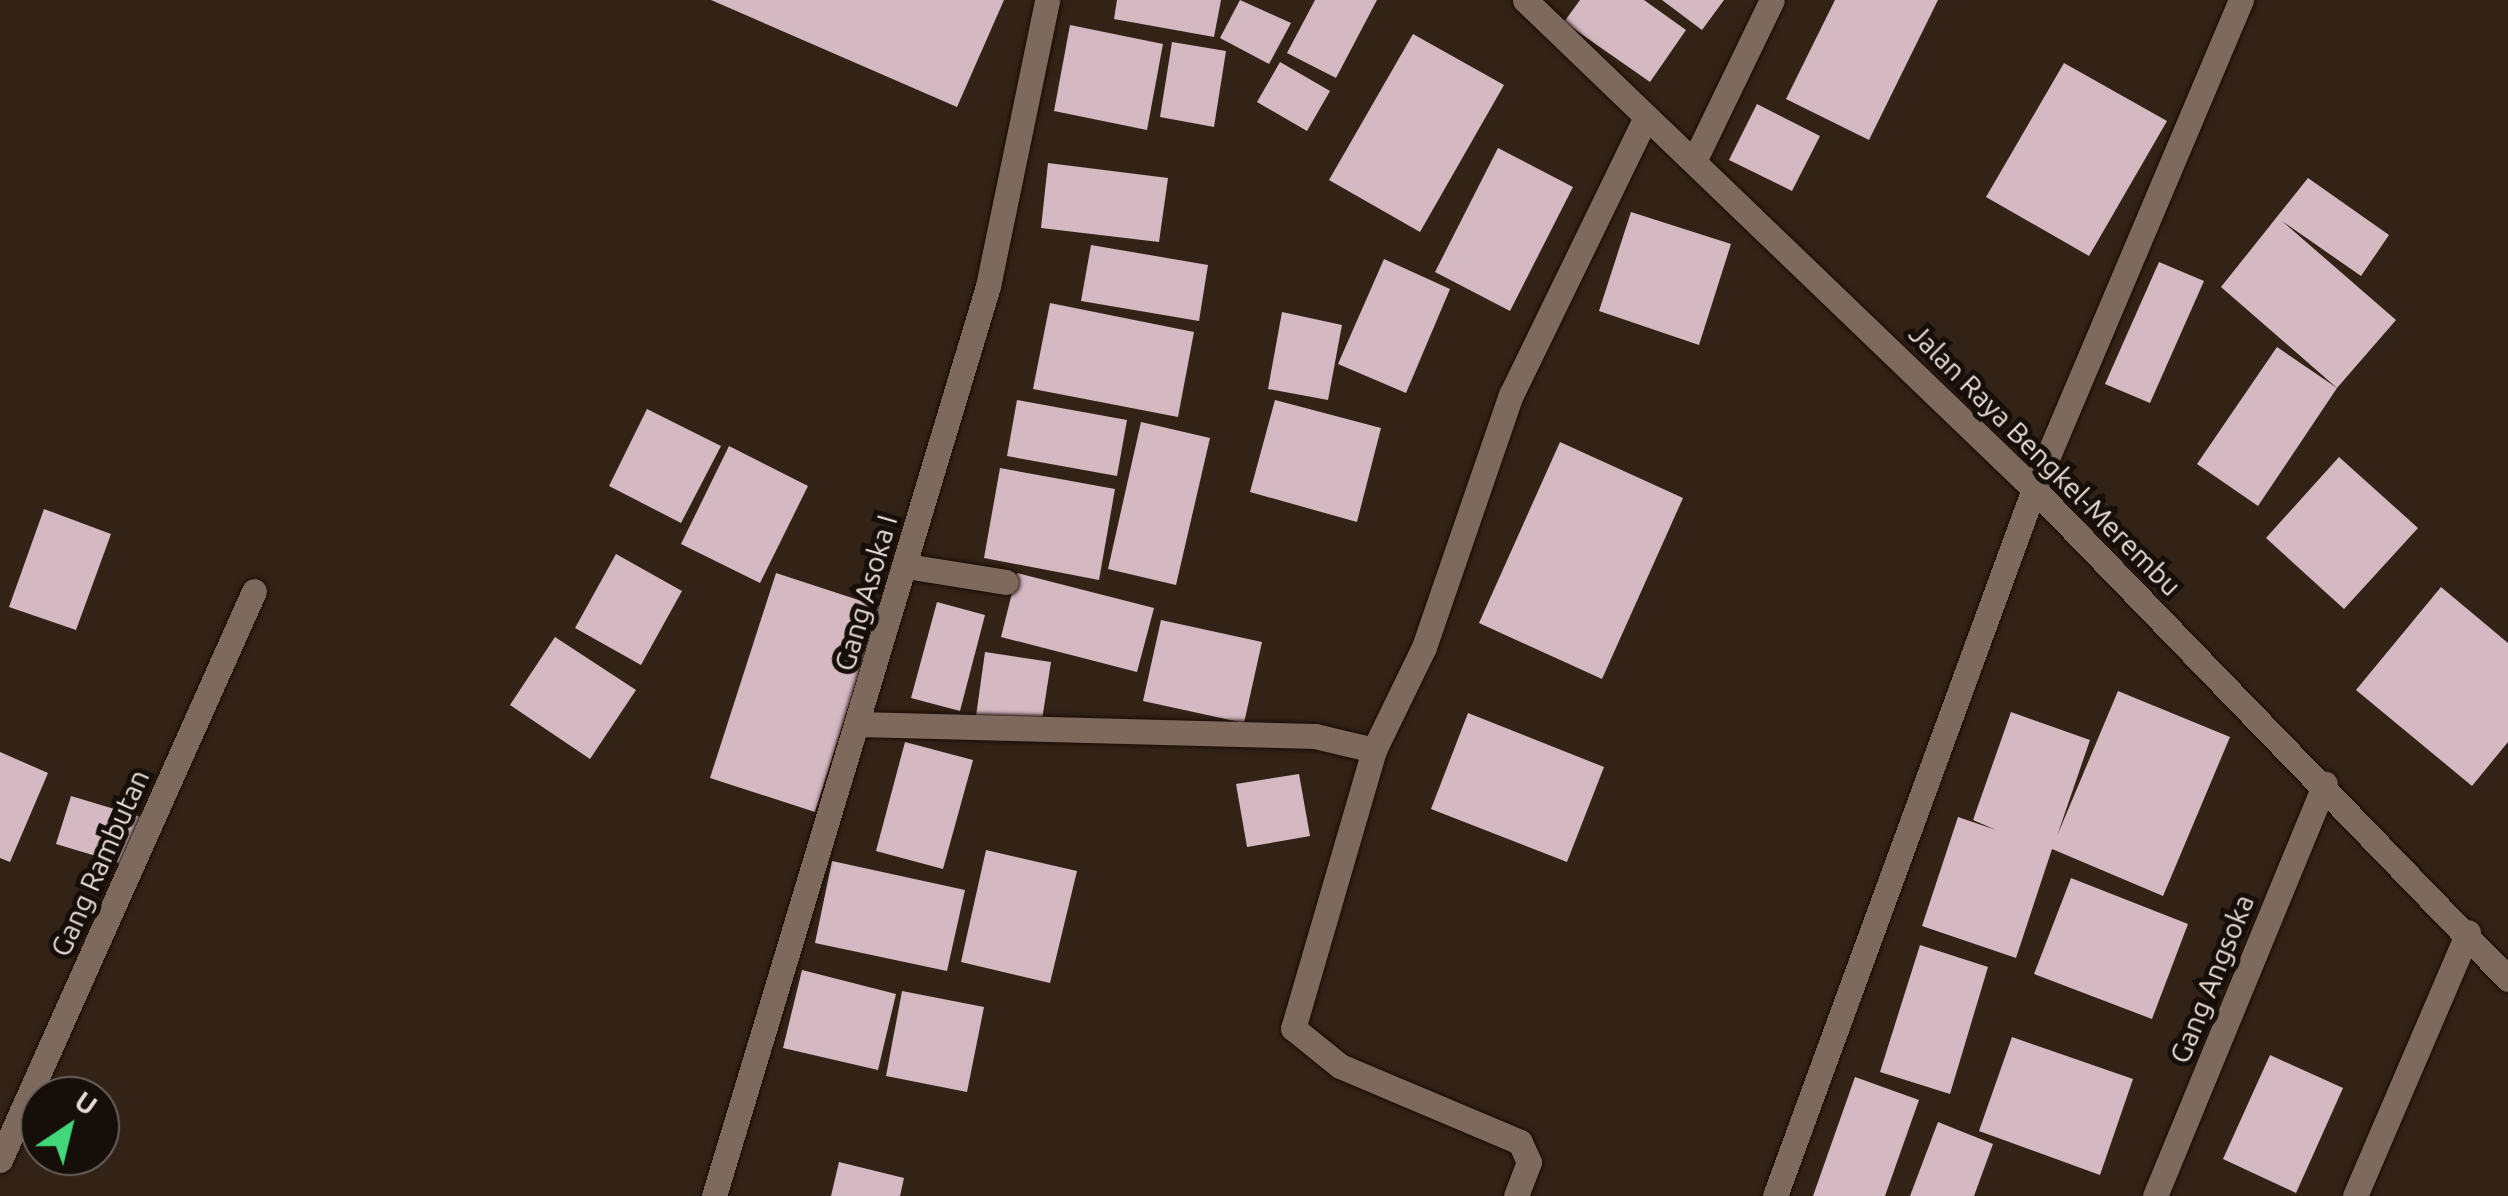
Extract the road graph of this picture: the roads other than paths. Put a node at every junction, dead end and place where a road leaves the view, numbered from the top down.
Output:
1 (1047, 0) edge
2 (1525, 0) edge
3 (1772, 0) edge
4 (2241, 0) edge
5 (1646, 120) junction
6 (1696, 157) junction
7 (2034, 489) junction
8 (906, 566) junction
9 (1006, 582) dead end
10 (254, 591) dead end
11 (859, 724) junction
12 (1374, 750) junction
13 (2325, 784) junction
14 (2468, 932) junction
15 (2508, 978) edge
16 (0, 1160) edge
17 (714, 1196) edge
18 (1516, 1196) edge
19 (1775, 1196) edge
20 (2155, 1196) edge
21 (2355, 1196) edge

1 - 8 street, Gang Asoka I
2 - 5 street, Jalan Raya Bengkel-Merembu
3 - 6 street
4 - 7 street
5 - 6 street, Jalan Raya Bengkel-Merembu
5 - 12 street
6 - 7 street, Jalan Raya Bengkel-Merembu
7 - 13 street, Jalan Raya Bengkel-Merembu
7 - 19 street
8 - 9 street
8 - 11 street, Gang Asoka I
10 - 16 street, Gang Rambutan
11 - 12 street
11 - 17 street, Gang Asoka I
12 - 18 street
13 - 14 street, Jalan Raya Bengkel-Merembu
13 - 20 street, Gang Angsoka
14 - 15 street, Jalan Raya Bengkel-Merembu
14 - 21 street

